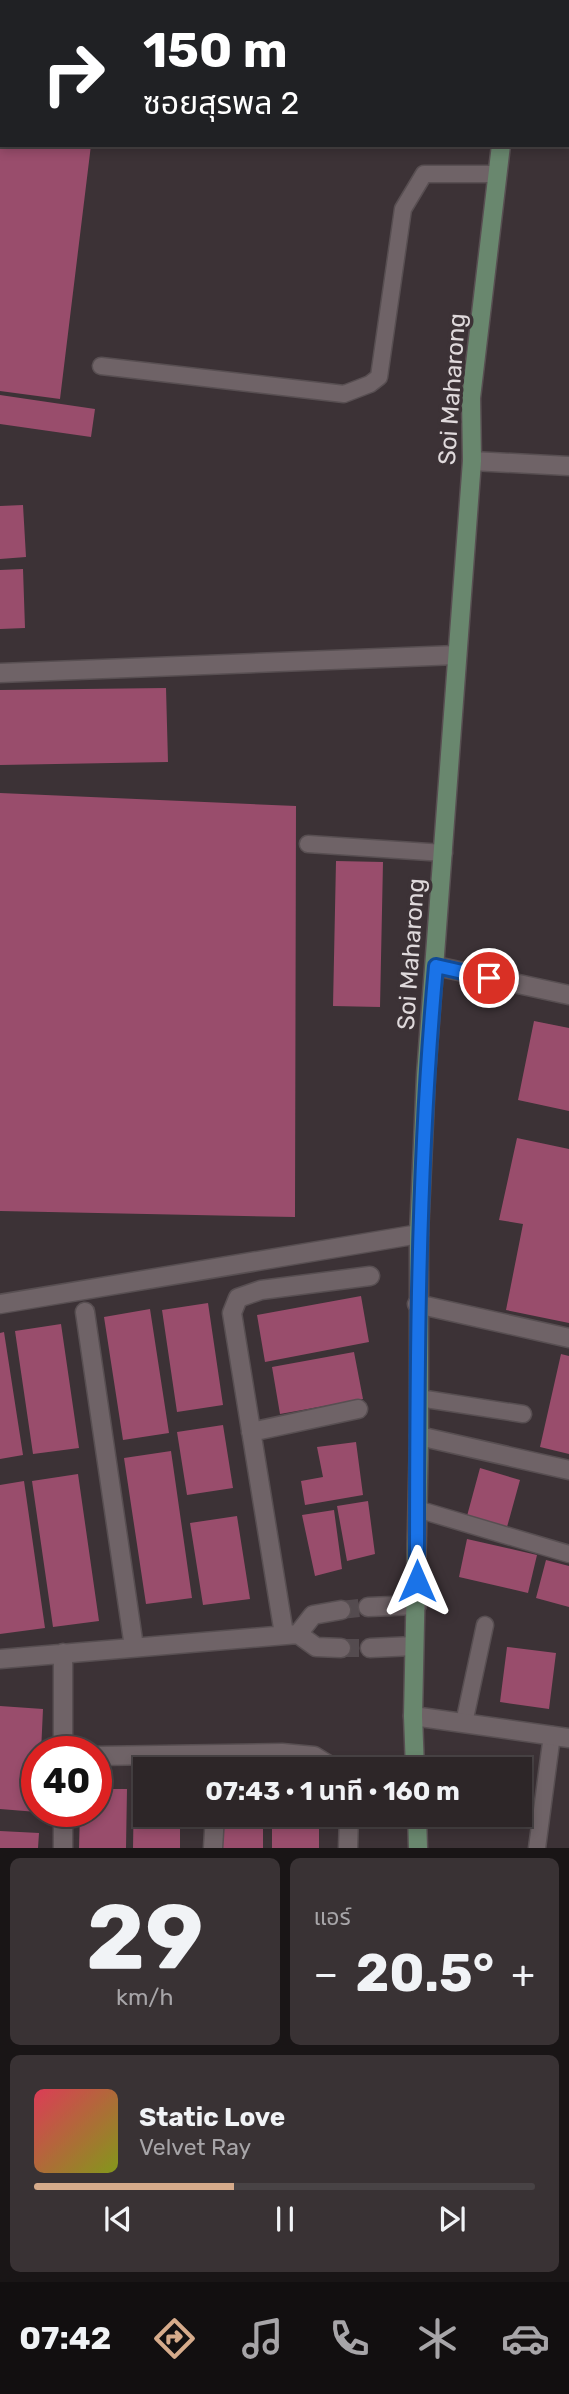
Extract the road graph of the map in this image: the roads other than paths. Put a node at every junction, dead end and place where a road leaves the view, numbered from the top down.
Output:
1 (501, 147) edge
2 (498, 174) junction
3 (101, 366) dead end
4 (471, 461) junction
5 (569, 466) edge
6 (457, 655) junction
7 (0, 673) edge
8 (308, 844) dead end
9 (444, 853) junction
10 (436, 966) junction
11 (569, 995) edge
12 (419, 1234) junction
13 (370, 1276) dead end
14 (0, 1304) edge
15 (417, 1304) junction
16 (85, 1312) dead end
17 (569, 1338) edge
18 (419, 1398) junction
19 (358, 1409) dead end
20 (523, 1414) dead end
21 (251, 1432) junction
22 (419, 1436) junction
23 (569, 1470) edge
24 (417, 1509) junction
25 (569, 1554) edge
26 (417, 1605) junction
27 (368, 1607) tunnel mouth
28 (341, 1610) tunnel mouth
29 (485, 1625) dead end
30 (291, 1634) junction
31 (414, 1646) junction
32 (134, 1647) junction
33 (370, 1647) tunnel mouth
34 (341, 1648) tunnel mouth
35 (62, 1653) junction
36 (0, 1659) edge
37 (413, 1716) junction
38 (464, 1723) junction
39 (63, 1736) edge
40 (561, 1737) edge
41 (112, 1757) edge
42 (253, 1757) edge
43 (316, 1757) edge
44 (415, 1757) edge
45 (133, 1758) edge
46 (63, 1827) edge
47 (214, 1827) edge
48 (349, 1827) edge
49 (417, 1827) edge
50 (63, 1848) edge
51 (213, 1848) edge
52 (348, 1848) edge
53 (418, 1848) edge
54 (537, 1848) edge

1 - 2 street, Soi Maharong
2 - 3 lane
2 - 4 street, Soi Maharong
4 - 5 street
4 - 6 street, Soi Maharong
6 - 7 street
6 - 9 street, Soi Maharong
8 - 9 lane
9 - 10 street, Soi Maharong
10 - 11 street
10 - 12 street, Soi Maharong
12 - 14 street
12 - 15 street, Soi Maharong
13 - 21 street
15 - 17 street
15 - 18 street, Soi Maharong
16 - 32 street
18 - 20 lane
18 - 22 street, Soi Maharong
19 - 21 street
21 - 30 street
22 - 23 street
22 - 24 street, Soi Maharong
24 - 25 lane
24 - 26 street, Soi Maharong
26 - 27 street
26 - 31 street, Soi Maharong
28 - 30 street
29 - 38 lane
30 - 32 street
30 - 34 street
31 - 33 street
31 - 37 street, Soi Maharong
32 - 35 street
35 - 36 street
35 - 39 street
37 - 38 street
37 - 44 street, Soi Maharong
38 - 40 street
40 - 54 lane
41 - 45 street
42 - 43 street
46 - 50 street
47 - 51 street
48 - 52 street
49 - 53 street

